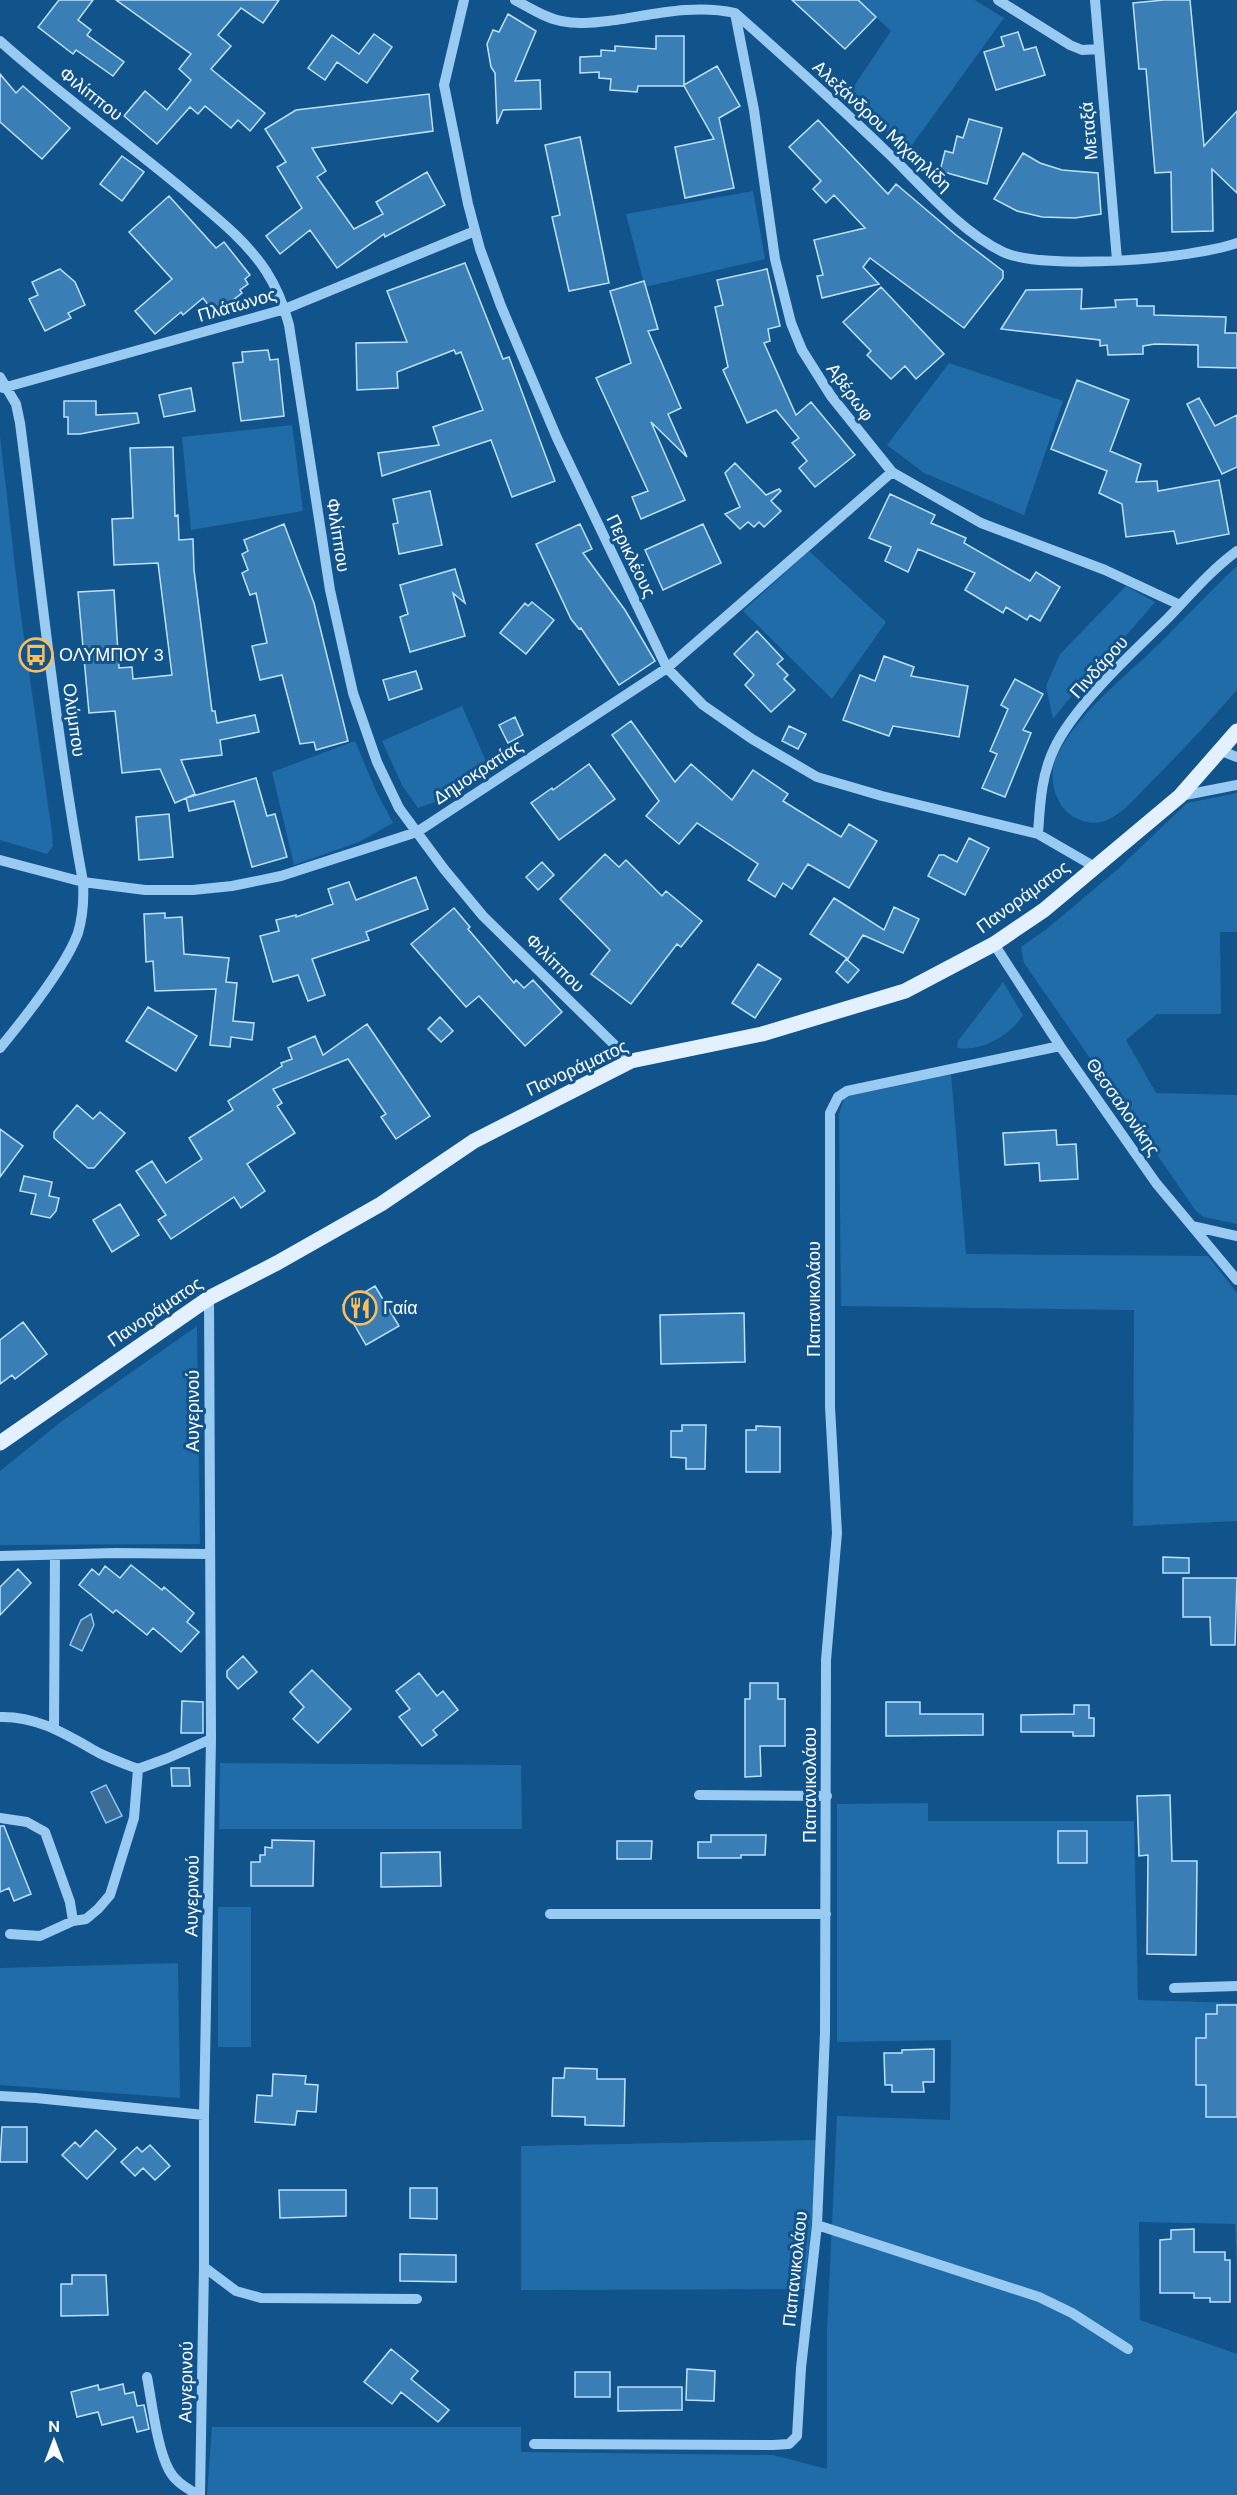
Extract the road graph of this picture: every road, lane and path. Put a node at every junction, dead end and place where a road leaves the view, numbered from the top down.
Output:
1 (464, 0) edge
2 (515, 0) edge
3 (998, 0) edge
4 (1095, 0) edge
5 (735, 13) junction
6 (0, 41) edge
7 (1099, 49) junction
8 (475, 231) junction
9 (1237, 243) edge
10 (1117, 260) junction
11 (285, 309) junction
12 (0, 377) edge
13 (4, 388) edge
14 (892, 472) junction
15 (1237, 551) edge
16 (1180, 605) junction
17 (667, 668) junction
18 (1237, 731) edge
19 (1219, 750) junction
20 (1237, 758) edge
21 (1237, 785) edge
22 (1180, 796) junction
23 (417, 832) junction
24 (1038, 834) junction
25 (0, 860) edge
26 (1095, 867) junction
27 (83, 882) junction
28 (994, 945) junction
29 (1060, 1046) junction
30 (0, 1048) edge
31 (631, 1061) junction
32 (1192, 1226) junction
33 (1237, 1236) edge
34 (1237, 1280) edge
35 (209, 1298) junction
36 (0, 1443) edge
37 (55, 1554) junction
38 (210, 1554) junction
39 (0, 1556) edge
40 (0, 1717) edge
41 (54, 1728) junction
42 (211, 1739) junction
43 (138, 1769) junction
44 (699, 1795) dead end
45 (827, 1796) junction
46 (0, 1818) edge
47 (550, 1914) dead end
48 (826, 1914) junction
49 (73, 1921) junction
50 (10, 1934) dead end
51 (1237, 1986) edge
52 (1174, 1988) dead end
53 (0, 2096) edge
54 (204, 2115) junction
55 (817, 2225) junction
56 (204, 2267) junction
57 (417, 2299) dead end
58 (1128, 2349) dead end
59 (147, 2377) dead end
60 (534, 2444) dead end
61 (199, 2495) edge

1 - 8 street, Περικλέους
2 - 5 street
3 - 7 street
4 - 7 street, Μεταξά
5 - 10 street, Aλεξάνδρου Mιχαηλίδη
5 - 14 street, Αβέρωφ
6 - 11 street, Φιλίππου
7 - 10 street, Μεταξά
8 - 11 street, Πλάτωνος
8 - 17 street, Περικλέους
9 - 10 street, Aλεξάνδρου Mιχαηλίδη
11 - 13 street, Πλάτωνος
11 - 23 street, Φιλίππου
12 - 13 street, Ολύμπου
13 - 27 street, Ολύμπου
14 - 16 street, Αβέρωφ
14 - 17 street, Δημοκρατίας
15 - 16 street, Πινδάρου
16 - 24 street, Πινδάρου
17 - 23 street, Δημοκρατίας
17 - 24 street, Περικλέους
18 - 19 main road, Πανοράματος
19 - 20 street
19 - 22 main road, Πανοράματος
21 - 22 street
22 - 26 main road, Πανοράματος
23 - 27 street, Δημοκρατίας
23 - 31 street, Φιλίππου
24 - 26 street, Περικλέους
25 - 27 street, Δημοκρατίας
26 - 28 main road, Πανοράματος
27 - 30 street, Ολύμπου
28 - 29 street, Θεσσαλονίκης
28 - 31 main road, Πανοράματος
29 - 32 street, Θεσσαλονίκης
29 - 45 street, Παπανικολάου
31 - 35 main road, Πανοράματος
32 - 33 street
32 - 34 street, Θεσσαλονίκης
35 - 36 main road, Πανοράματος
35 - 38 street, Αυγερινού
37 - 38 street
37 - 39 street
37 - 41 street
38 - 42 street, Αυγερινού
40 - 41 street
41 - 43 street
42 - 43 street
42 - 54 street, Αυγερινού
43 - 49 street
44 - 45 street
45 - 48 street, Παπανικολάου
46 - 49 street
47 - 48 street
48 - 55 street, Παπανικολάου
49 - 50 street
51 - 52 street
53 - 54 street
54 - 56 street, Αυγερινού
55 - 58 street
55 - 60 street, Παπανικολάου
56 - 57 street
56 - 61 street, Αυγερινού
59 - 61 street

